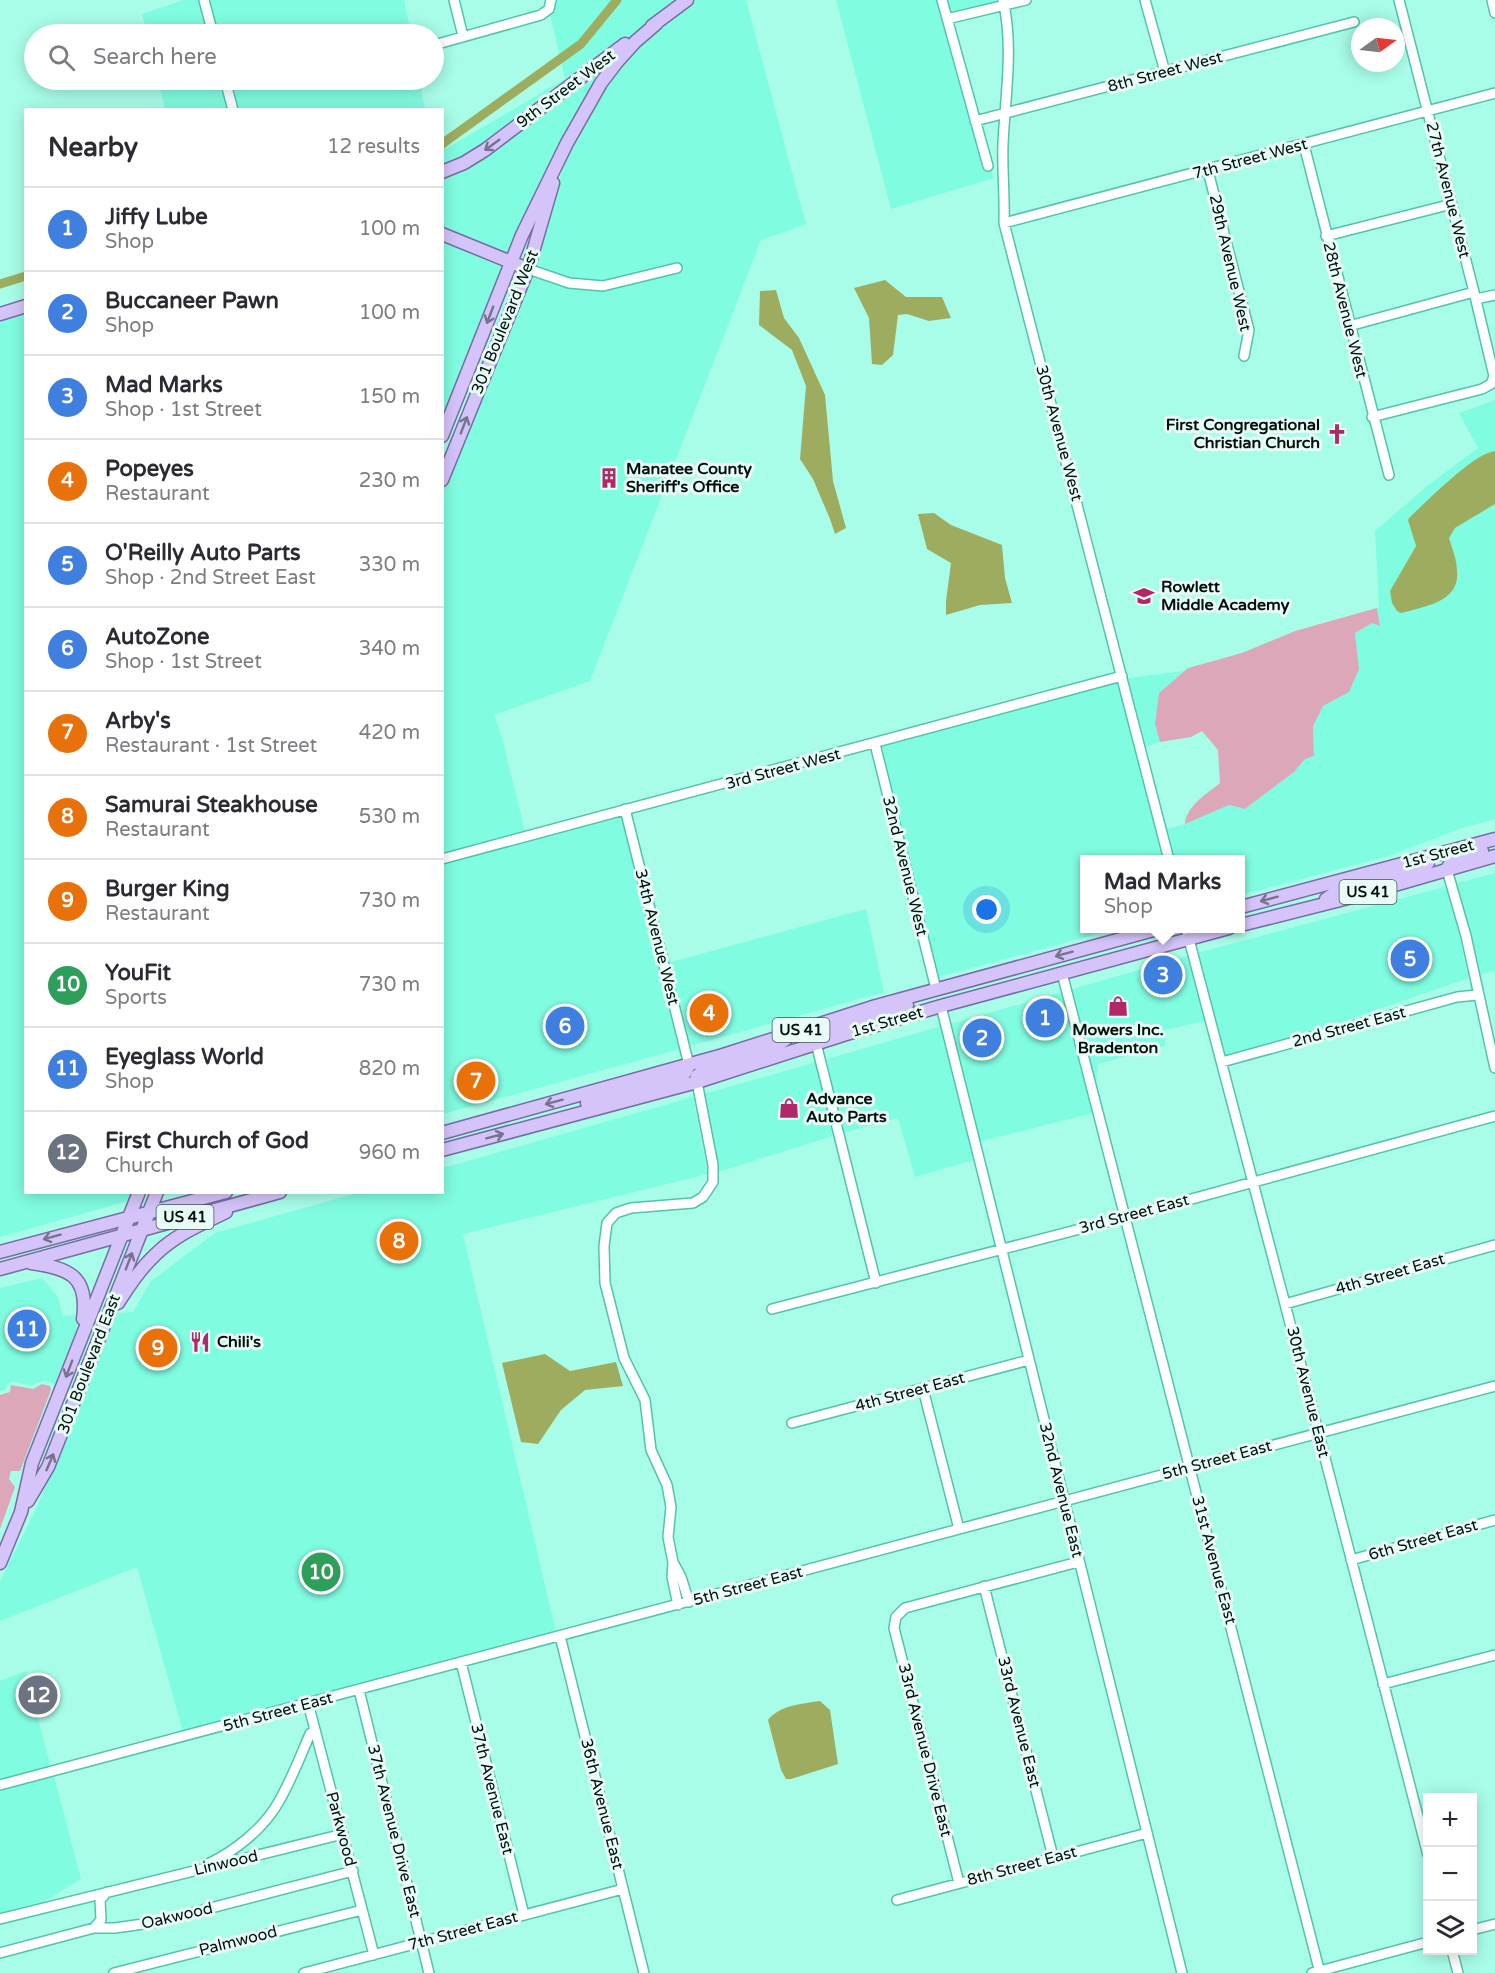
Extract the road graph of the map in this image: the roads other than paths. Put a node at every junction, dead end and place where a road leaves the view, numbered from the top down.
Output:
1 (204, 0) edge
2 (454, 0) edge
3 (687, 0) edge
4 (942, 0) edge
5 (1026, 0) edge
6 (1145, 0) edge
7 (1399, 0) edge
8 (1492, 0) edge
9 (1004, 3) edge
10 (550, 5) edge
11 (1495, 13) edge
12 (947, 20) junction
13 (657, 23) junction
14 (1351, 23) edge
15 (210, 24) edge
16 (463, 36) junction
17 (444, 42) edge
18 (1165, 72) junction
19 (228, 90) edge
20 (1495, 93) edge
21 (232, 108) edge
22 (1428, 111) junction
23 (1006, 113) junction
24 (975, 122) junction
25 (1304, 145) junction
26 (559, 163) junction
27 (987, 166) dead end
28 (444, 171) edge
29 (1208, 171) junction
30 (1452, 204) junction
31 (1004, 223) junction
32 (444, 235) edge
33 (1326, 236) junction
34 (511, 261) junction
35 (677, 268) dead end
36 (528, 269) junction
37 (1475, 295) junction
38 (1495, 295) edge
39 (24, 307) edge
40 (0, 314) edge
41 (1349, 326) junction
42 (1244, 356) dead end
43 (1372, 417) junction
44 (444, 432) edge
45 (444, 438) edge
46 (456, 445) junction
47 (444, 475) edge
48 (1389, 475) dead end
49 (1122, 676) junction
50 (875, 744) junction
51 (625, 809) junction
52 (1495, 839) edge
53 (1495, 847) edge
54 (1168, 855) edge
55 (1429, 856) junction
56 (1495, 856) edge
57 (444, 858) edge
58 (1447, 870) junction
59 (1245, 906) edge
60 (1314, 906) junction
61 (1245, 924) edge
62 (1142, 933) edge
63 (1188, 934) edge
64 (1062, 974) junction
65 (935, 989) junction
66 (1477, 995) junction
67 (941, 1006) junction
68 (800, 1030) junction
69 (816, 1043) junction
70 (1222, 1062) junction
71 (689, 1065) junction
72 (1495, 1068) edge
73 (696, 1082) junction
74 (1495, 1116) edge
75 (560, 1119) junction
76 (444, 1133) edge
77 (444, 1149) edge
78 (1252, 1182) junction
79 (138, 1194) edge
80 (156, 1194) edge
81 (219, 1194) edge
82 (272, 1194) edge
83 (249, 1200) junction
84 (148, 1213) junction
85 (129, 1217) junction
86 (1126, 1217) junction
87 (141, 1230) junction
88 (121, 1236) junction
89 (1495, 1245) edge
90 (1000, 1250) junction
91 (0, 1252) edge
92 (24, 1263) junction
93 (0, 1269) edge
94 (876, 1283) junction
95 (1286, 1304) junction
96 (772, 1309) dead end
97 (107, 1318) junction
98 (80, 1340) junction
99 (1029, 1360) junction
100 (1495, 1386) edge
101 (923, 1389) junction
102 (792, 1423) dead end
103 (1318, 1433) junction
104 (1189, 1467) junction
105 (1063, 1501) junction
106 (21, 1512) junction
107 (1495, 1520) edge
108 (959, 1529) junction
109 (1351, 1560) junction
110 (1078, 1562) junction
111 (0, 1563) edge
112 (673, 1563) junction
113 (984, 1586) junction
114 (689, 1602) junction
115 (678, 1605) junction
116 (560, 1636) junction
117 (1495, 1655) edge
118 (461, 1662) junction
119 (1383, 1684) junction
120 (359, 1690) junction
121 (308, 1703) junction
122 (315, 1730) junction
123 (0, 1785) edge
124 (1147, 1833) junction
125 (343, 1834) junction
126 (1426, 1847) edge
127 (1053, 1857) junction
128 (200, 1868) junction
129 (353, 1871) junction
130 (959, 1883) junction
131 (622, 1889) junction
132 (109, 1891) junction
133 (897, 1900) dead end
134 (362, 1910) junction
135 (524, 1915) junction
136 (0, 1919) edge
137 (1495, 1924) edge
138 (94, 1928) junction
139 (1477, 1929) edge
140 (422, 1942) junction
141 (1423, 1943) edge
142 (0, 1953) edge
143 (374, 1955) junction
144 (1453, 1955) edge
145 (1317, 1972) edge
146 (114, 1973) edge
147 (304, 1973) edge
148 (429, 1973) edge
149 (644, 1973) edge
150 (1182, 1973) edge
151 (1458, 1973) edge

1 - 15 street
2 - 16 street
3 - 13 main road, 9th Street West
4 - 12 street
5 - 9 street
6 - 18 street
7 - 22 street, 27th Avenue West
8 - 11 street
9 - 12 street
9 - 23 street, 30th Avenue West
10 - 16 street
12 - 24 street
13 - 26 main road, 301 Boulevard West
13 -> 28 main road, 9th Street West
14 - 18 street, 8th Street West
16 - 17 street
18 - 23 street, 8th Street West
19 - 21 street
20 - 22 street, 7th Street West
22 - 25 street, 7th Street West
22 - 30 street, 27th Avenue West
23 - 24 street, 8th Street West
23 - 31 street, 30th Avenue West
24 - 27 street
25 - 29 street, 7th Street West
25 - 33 street, 28th Avenue West
26 - 34 main road, 301 Boulevard West
26 - 36 main road, 301 Boulevard West
29 - 31 street, 7th Street West
29 - 42 street, 29th Avenue West
30 - 33 street
30 - 37 street, 27th Avenue West
31 - 49 street, 30th Avenue West
32 - 34 main road
33 - 41 street, 28th Avenue West
34 - 36 main road
34 -> 44 main road, 301 Boulevard West
35 - 36 street
46 -> 36 main road, 301 Boulevard West
37 - 38 street
37 - 41 street
37 - 43 street, 27th Avenue West
39 - 40 main road
41 - 43 street, 28th Avenue West
43 - 48 street, 28th Avenue West
45 - 46 street
46 - 47 main road, 301 Boulevard West
49 - 50 street, 3rd Street West
49 - 54 street, 30th Avenue West
50 - 51 street, 3rd Street West
50 - 65 street, 32nd Avenue West
51 - 57 street, 3rd Street West
51 - 71 street, 34th Avenue West
52 - 55 main road, 1st Street / US 41
53 - 58 main road
55 -> 59 main road, 1st Street / US 41
55 - 60 main road
56 - 58 main road, 1st Street / US 41
58 - 60 main road, 1st Street / US 41
58 - 66 street
60 - 61 main road, 1st Street / US 41
62 -> 65 main road, 1st Street / US 41
63 - 64 main road, 1st Street / US 41
63 - 70 street, 30th Avenue East
64 - 67 main road, 1st Street / US 41
64 - 86 street, 31st Avenue East
65 - 68 main road, 1st Street / US 41
65 - 69 main road
66 - 70 street, 2nd Street East
66 - 72 street
67 - 69 main road, 1st Street / US 41
67 - 90 street, 32nd Avenue East
68 - 71 main road, 1st Street / US 41
68 - 73 main road
69 - 73 main road, 1st Street / US 41
69 - 94 street
70 - 78 street, 30th Avenue East
71 - 75 main road
71 -> 76 main road, 1st Street / US 41
73 - 75 main road, 1st Street / US 41
73 - 112 street
74 - 78 street, 3rd Street East
77 -> 75 main road, 1st Street / US 41
78 - 86 street, 3rd Street East
78 - 95 street, 30th Avenue East
79 - 85 main road
80 - 84 main road
81 - 84 main road, US 41
82 - 83 main road, US 41
83 - 87 main road, US 41
83 - 97 main road
84 - 85 main road, US 41
84 - 87 main road, 301 Boulevard East
85 - 88 main road, 301 Boulevard East
85 -> 91 main road, US 41
86 - 90 street, 3rd Street East
86 - 104 street, 31st Avenue East
87 - 88 main road, US 41
97 -> 87 main road, 301 Boulevard East
88 - 92 main road, US 41
88 - 98 main road, 301 Boulevard East
89 - 95 street, 4th Street East
90 - 94 street, 3rd Street East
90 - 99 street, 32nd Avenue East
92 - 93 main road, US 41
92 - 98 main road
94 - 96 street, 3rd Street East
95 - 103 street, 30th Avenue East
106 -> 97 main road, 301 Boulevard East
98 -> 106 main road, 301 Boulevard East
99 - 101 street, 4th Street East
99 - 105 street, 32nd Avenue East
100 - 103 street, 5th Street East
101 - 102 street, 4th Street East
101 - 108 street
103 - 104 street, 5th Street East
103 - 109 street, 30th Avenue East
104 - 105 street, 5th Street East
104 - 145 street, 31st Avenue East
105 - 108 street, 5th Street East
105 - 110 street, 32nd Avenue East
106 - 111 main road, 301 Boulevard East
107 - 109 street, 6th Street East
108 - 114 street, 5th Street East
109 - 119 street, 30th Avenue East
110 - 113 street
110 - 124 street, 32nd Avenue East
112 - 114 street
112 - 115 street
113 - 127 street, 33rd Avenue East
113 - 130 street, 33rd Avenue Drive East
114 - 115 street, 5th Street East
115 - 116 street, 5th Street East
116 - 118 street, 5th Street East
116 - 131 street, 36th Avenue East
117 - 119 street
118 - 120 street, 5th Street East
118 - 135 street, 37th Avenue East
119 - 126 street, 30th Avenue East
120 - 121 street, 5th Street East
120 - 140 street, 37th Avenue Drive East
121 - 122 street, Parkwood
121 - 123 street, 5th Street East
122 - 125 street, Parkwood
122 - 128 street
124 - 127 street, 8th Street East
124 - 150 street, 32nd Avenue East
125 - 128 street, Linwood
125 - 129 street, Parkwood
127 - 130 street, 8th Street East
128 - 132 street, Linwood
129 - 134 street, Parkwood
129 - 138 street, Oakwood
130 - 133 street, 8th Street East
131 - 135 street, 7th Street East
131 - 149 street, 36th Avenue East
132 - 136 street, Linwood
132 - 138 street
134 - 143 street, Parkwood
134 - 146 street, Palmwood
135 - 140 street, 7th Street East
137 - 139 street
138 - 142 street, Oakwood
140 - 143 street, 7th Street East
140 - 148 street, 37th Avenue Drive East
141 - 145 street
143 - 147 street, 7th Street East
144 - 151 street

